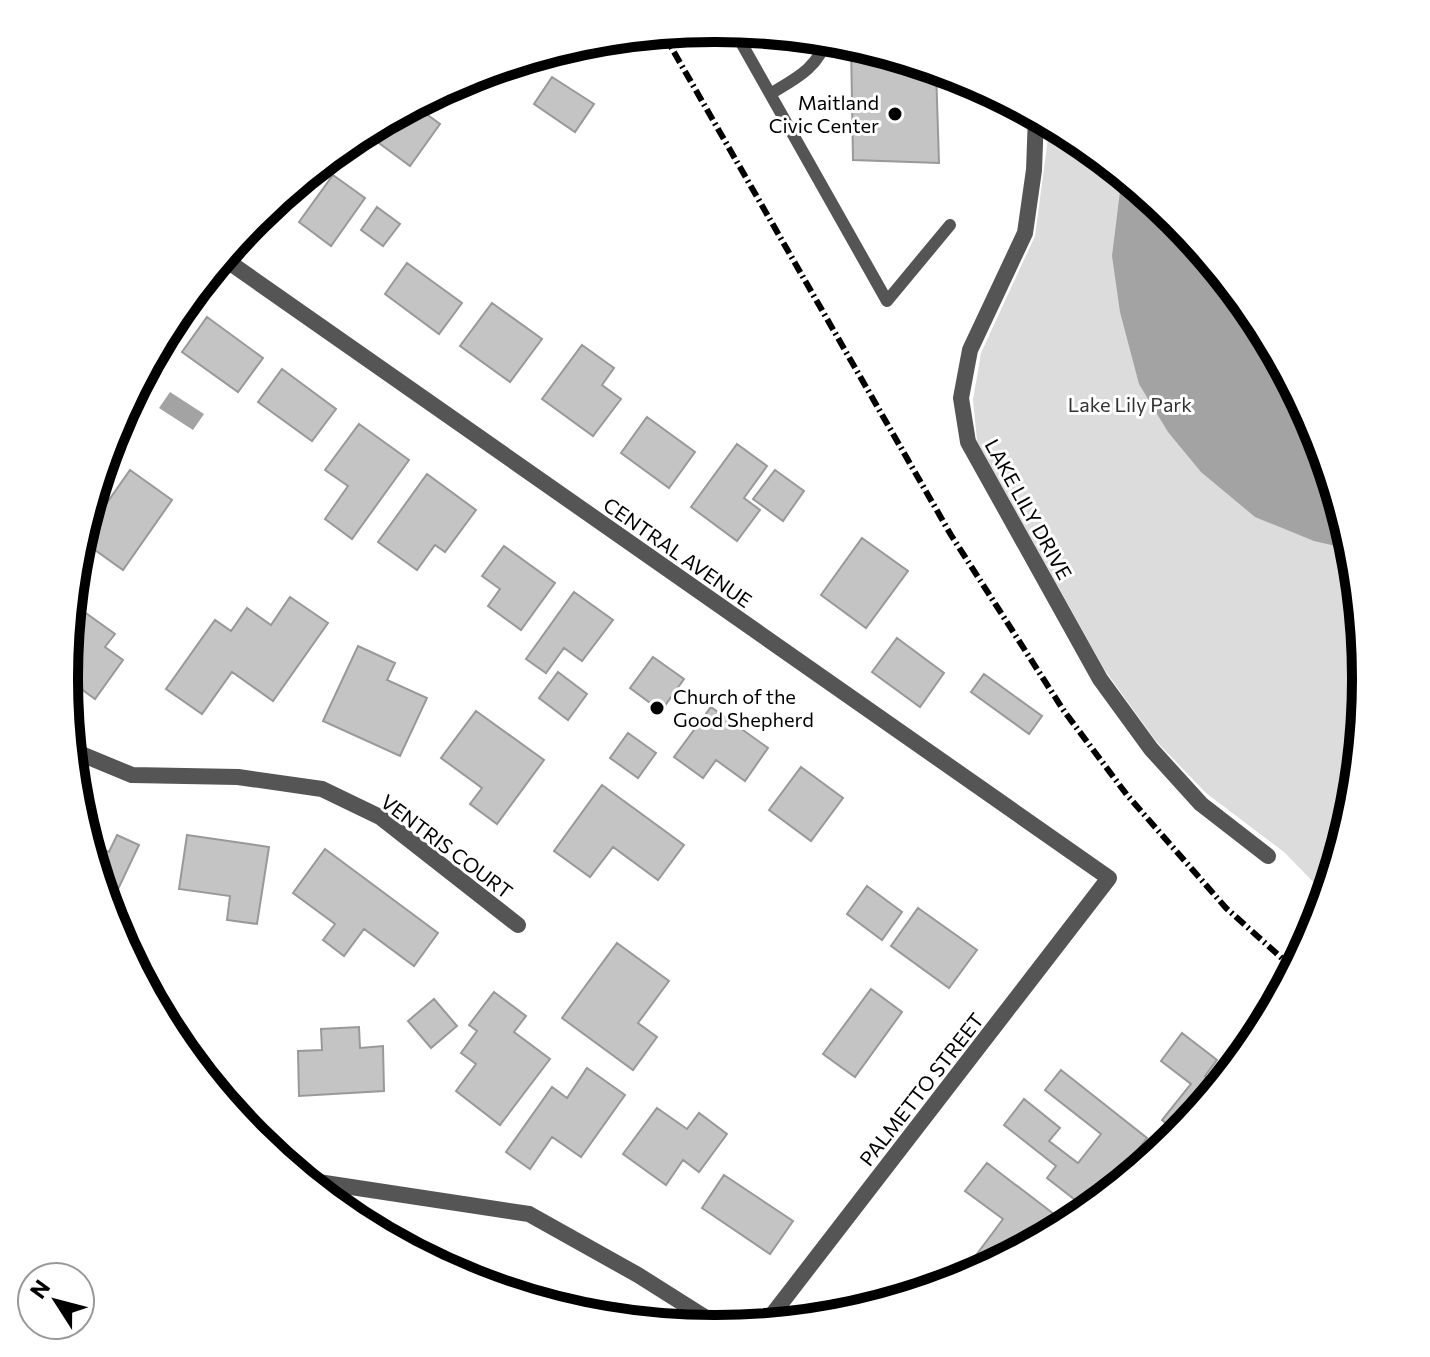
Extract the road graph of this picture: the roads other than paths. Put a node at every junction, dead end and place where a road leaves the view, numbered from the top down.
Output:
1 (741, 43) edge
2 (822, 51) edge
3 (770, 94) junction
4 (1036, 129) edge
5 (950, 225) dead end
6 (232, 264) edge
7 (83, 755) edge
8 (1268, 856) dead end
9 (1109, 878) joint
10 (518, 925) dead end
11 (329, 1184) edge
12 (774, 1312) edge
13 (701, 1315) edge

1 - 3 lane
2 - 3 lane
3 - 5 lane
4 - 8 street, LAKE LILY DRIVE
6 - 9 street, CENTRAL AVENUE
7 - 10 street, VENTRIS COURT
9 - 12 street, PALMETTO STREET
11 - 13 street

